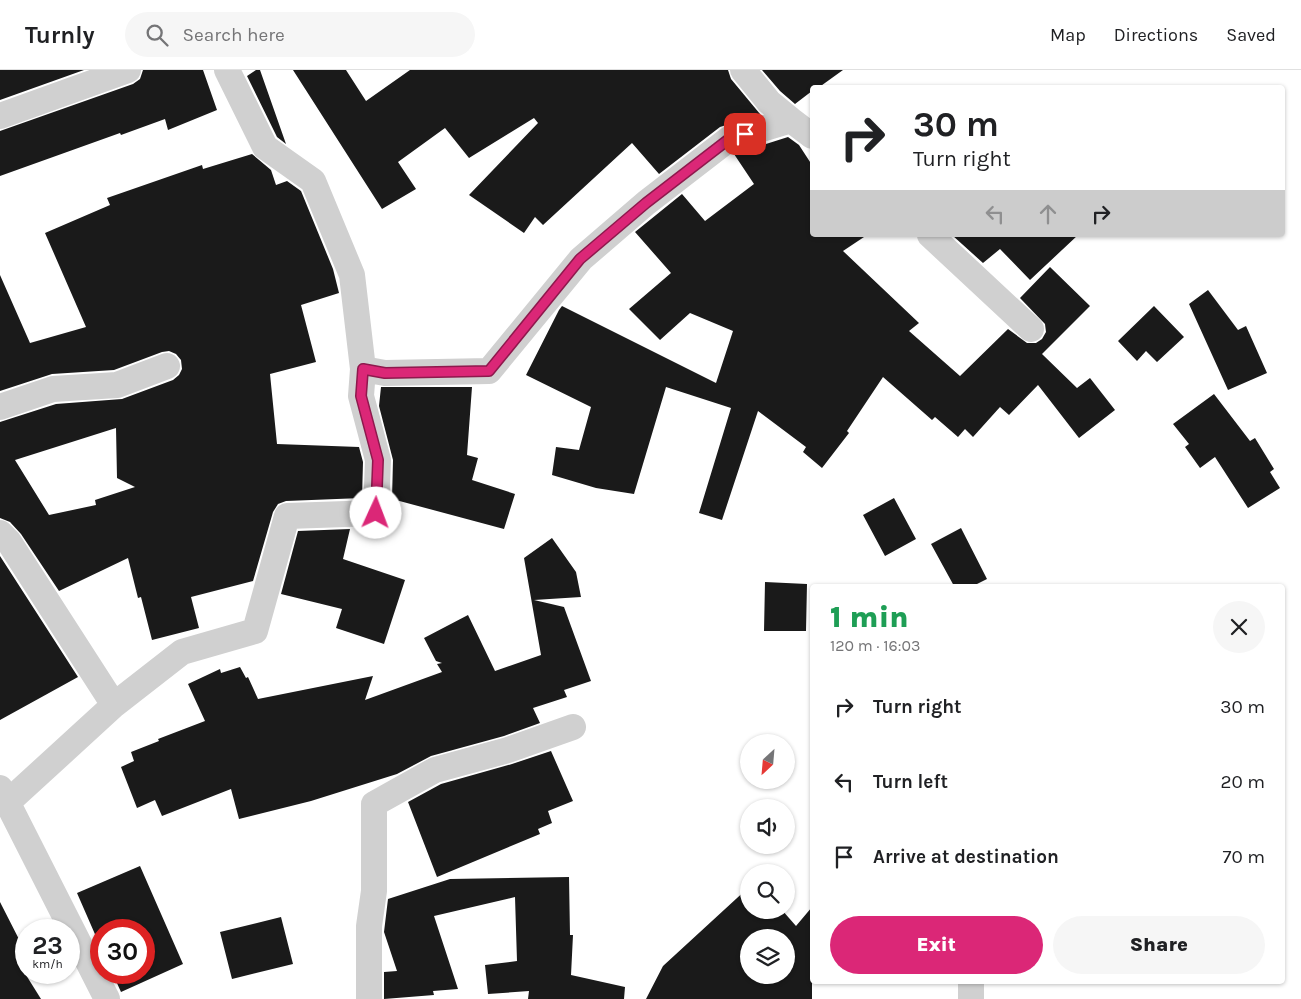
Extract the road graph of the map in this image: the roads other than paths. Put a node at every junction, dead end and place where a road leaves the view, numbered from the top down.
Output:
1 (128, 70) edge
2 (227, 70) edge
3 (743, 70) edge
4 (0, 116) edge
5 (791, 120) junction
6 (810, 134) edge
7 (932, 237) edge
8 (1030, 329) dead end
9 (167, 366) dead end
10 (363, 369) junction
11 (0, 407) edge
12 (0, 533) edge
13 (114, 705) junction
14 (573, 727) dead end
15 (4, 796) edge
16 (971, 984) edge
17 (107, 999) edge
18 (369, 999) edge
19 (971, 999) edge

1 - 4 street
2 - 10 street
3 - 5 street
5 - 6 street
5 - 10 street
7 - 8 street
9 - 11 street
10 - 13 street
12 - 13 street
13 - 15 street
14 - 18 street
15 - 17 street
16 - 19 street

